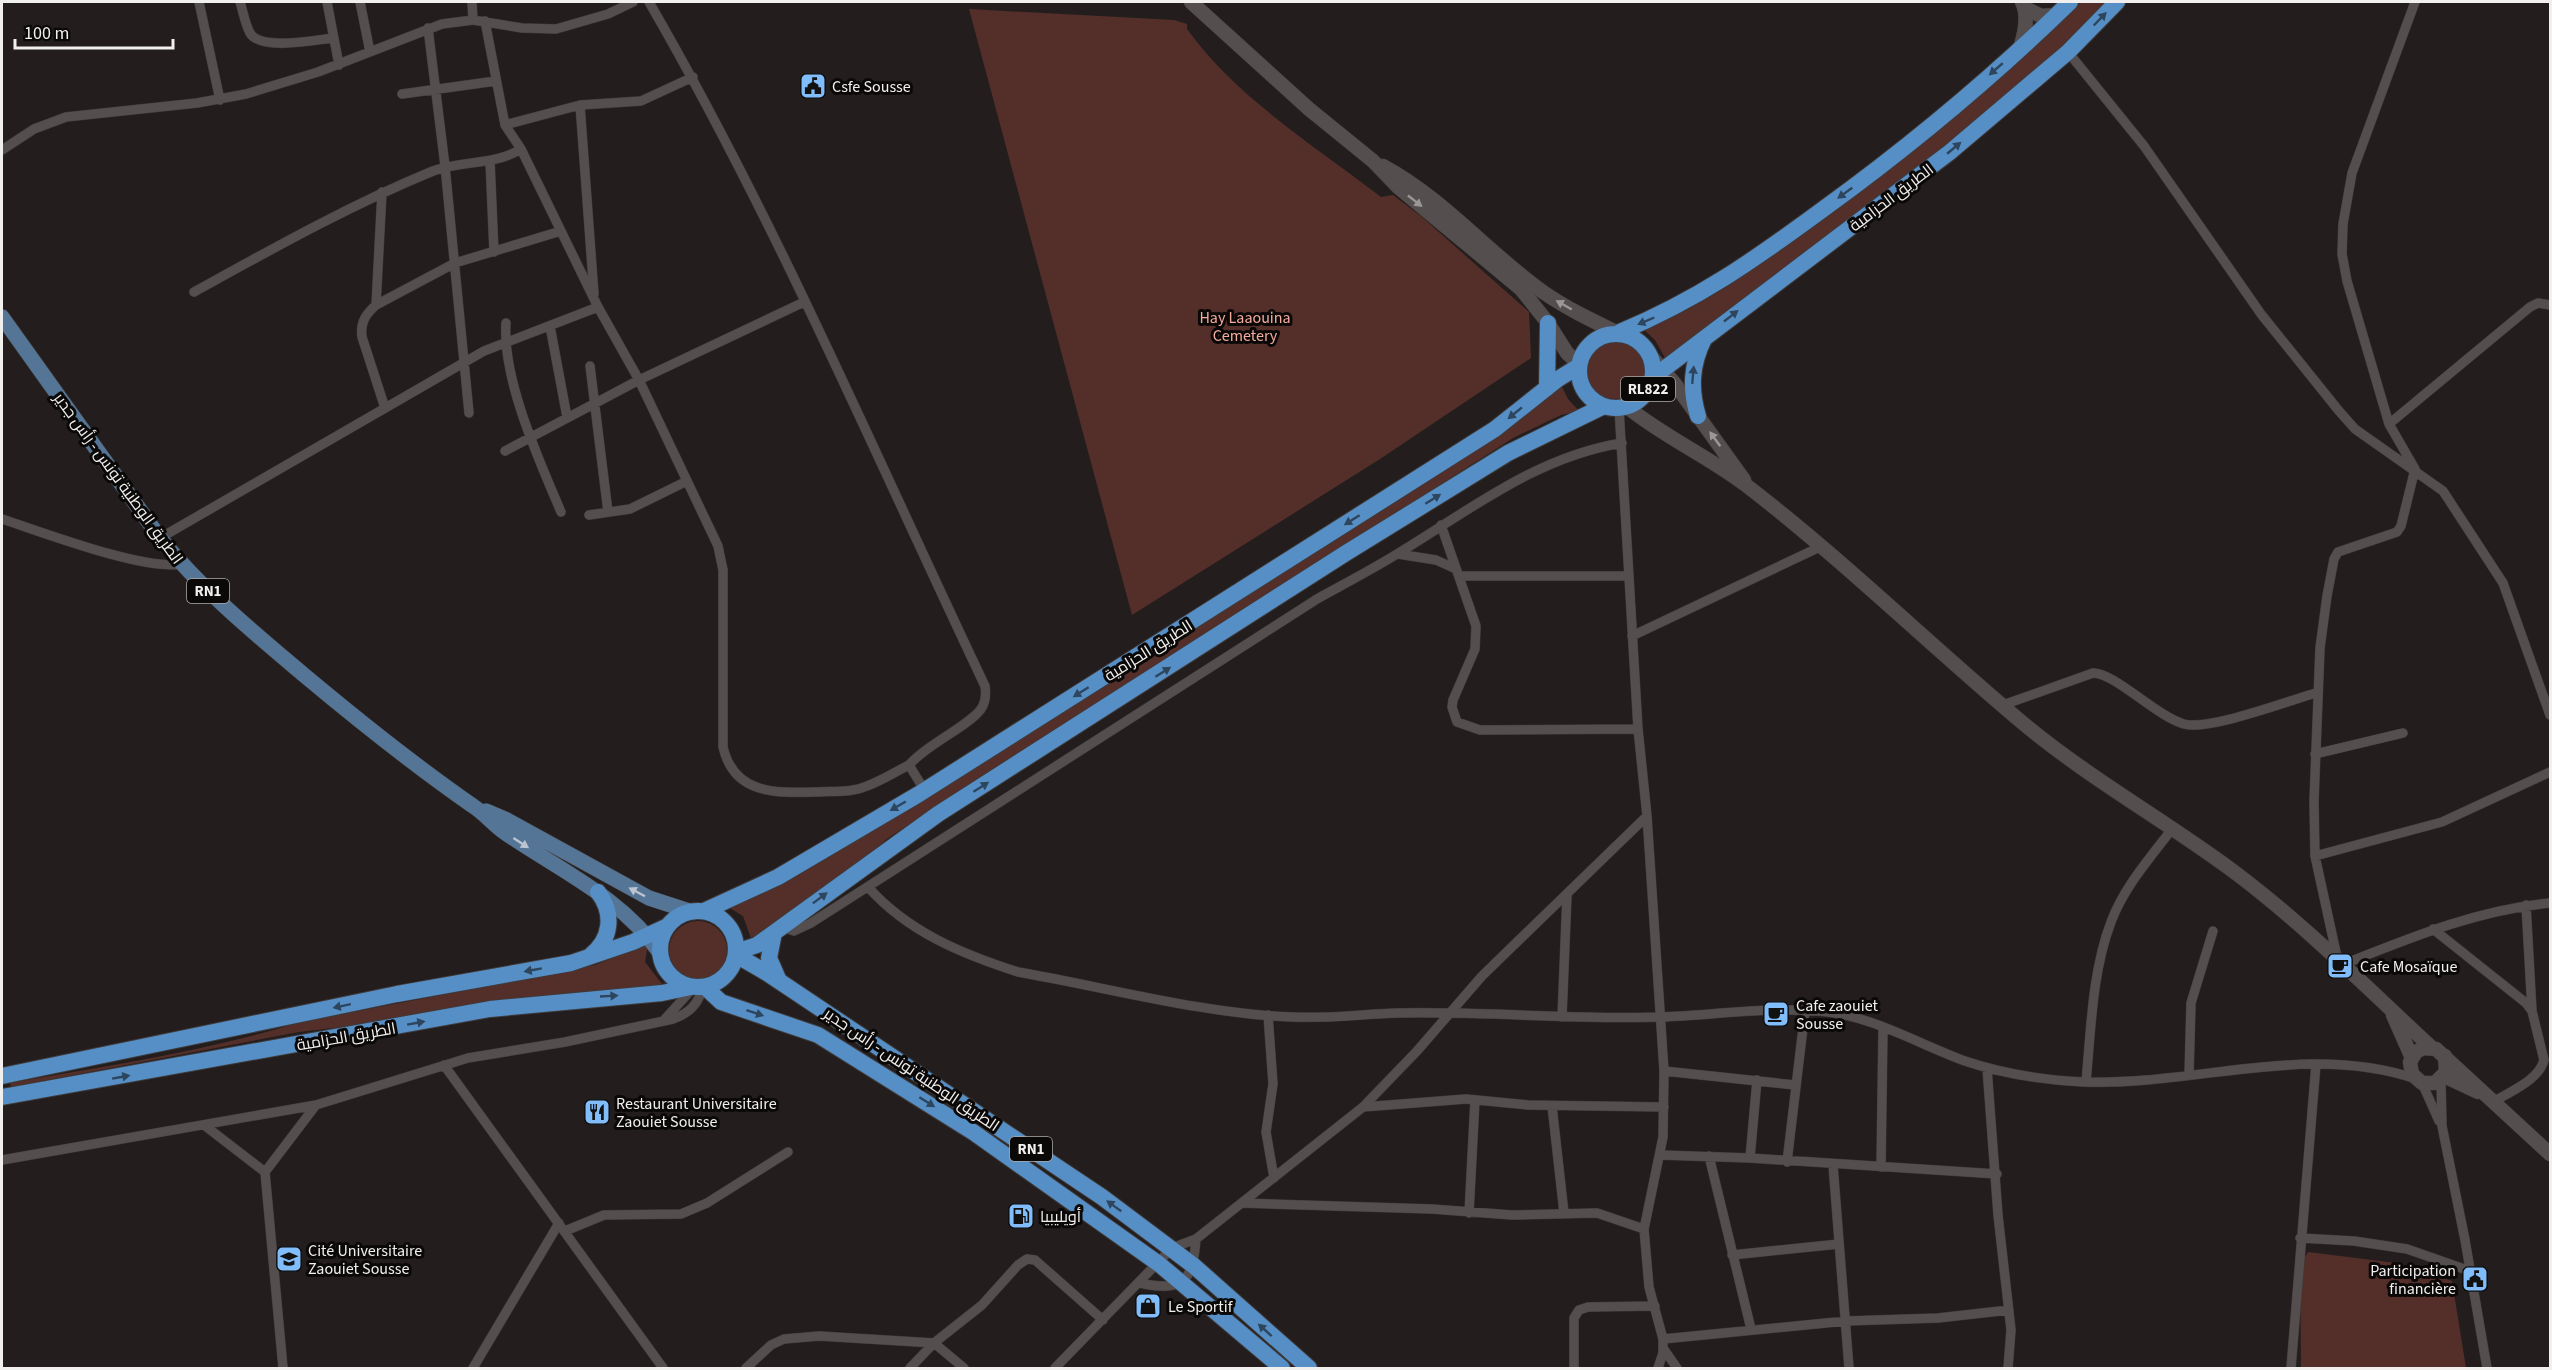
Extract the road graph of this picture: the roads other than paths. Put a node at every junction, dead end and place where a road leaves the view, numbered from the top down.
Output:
1 (199, 2) edge
2 (240, 2) edge
3 (327, 2) edge
4 (360, 2) edge
5 (472, 2) edge
6 (633, 2) edge
7 (649, 2) edge
8 (1191, 2) edge
9 (2070, 2) edge
10 (2117, 2) edge
11 (2415, 2) edge
12 (2023, 3) edge
13 (2056, 15) junction
14 (473, 20) junction
15 (485, 21) junction
16 (428, 28) junction
17 (333, 38) junction
18 (2020, 48) junction
19 (370, 52) junction
20 (2068, 52) junction
21 (339, 65) junction
22 (693, 77) junction
23 (496, 81) junction
24 (435, 90) junction
25 (402, 94) dead end
26 (220, 100) junction
27 (580, 105) junction
28 (505, 125) junction
29 (521, 149) junction
30 (2, 150) edge
31 (490, 161) junction
32 (1373, 161) junction
33 (445, 166) junction
34 (382, 192) junction
35 (561, 231) junction
36 (494, 252) junction
37 (455, 263) junction
38 (194, 292) dead end
39 (804, 302) junction
40 (596, 304) junction
41 (376, 305) junction
42 (2550, 305) edge
43 (2, 317) edge
44 (506, 322) dead end
45 (1548, 323) junction
46 (550, 326) junction
47 (1618, 332) junction
48 (1706, 335) junction
49 (504, 343) junction
50 (463, 363) junction
51 (1579, 365) junction
52 (590, 366) dead end
53 (1658, 374) junction
54 (639, 380) junction
55 (1547, 388) junction
56 (595, 402) junction
57 (1616, 407) junction
58 (385, 408) junction
59 (469, 413) dead end
60 (1698, 416) junction
61 (567, 417) junction
62 (2389, 424) junction
63 (529, 436) junction
64 (1622, 443) junction
65 (505, 451) dead end
66 (2415, 469) junction
67 (687, 481) junction
68 (1749, 487) junction
69 (561, 512) dead end
70 (608, 512) junction
71 (590, 515) dead end
72 (2, 519) edge
73 (1441, 525) junction
74 (160, 538) junction
75 (1822, 546) junction
76 (1398, 554) junction
77 (181, 564) junction
78 (1458, 572) junction
79 (1629, 576) junction
80 (1632, 636) junction
81 (2316, 693) junction
82 (2003, 705) junction
83 (2550, 715) edge
84 (1638, 729) junction
85 (2403, 734) dead end
86 (2315, 754) junction
87 (909, 765) junction
88 (2550, 772) edge
89 (925, 791) junction
90 (475, 807) junction
91 (1647, 816) junction
92 (2172, 829) junction
93 (2315, 856) junction
94 (868, 887) junction
95 (598, 892) junction
96 (1567, 895) junction
97 (2550, 903) edge
98 (2526, 905) junction
99 (698, 911) junction
100 (668, 926) junction
101 (2433, 929) junction
102 (778, 930) junction
103 (2213, 931) dead end
104 (647, 935) junction
105 (660, 953) junction
106 (736, 953) junction
107 (588, 957) junction
108 (2341, 961) junction
109 (779, 981) junction
110 (698, 987) junction
111 (2391, 1010) junction
112 (1805, 1011) junction
113 (2532, 1011) junction
114 (1268, 1015) junction
115 (1450, 1015) junction
116 (1562, 1017) junction
117 (1660, 1017) junction
118 (1883, 1029) junction
119 (2431, 1047) junction
120 (2445, 1056) junction
121 (2411, 1060) junction
122 (74, 1061) junction
123 (2316, 1064) junction
124 (444, 1065) junction
125 (2, 1067) edge
126 (1988, 1068) junction
127 (2387, 1069) junction
128 (1664, 1071) junction
129 (2189, 1075) junction
130 (2, 1076) edge
131 (2442, 1078) junction
132 (1757, 1080) junction
133 (2419, 1081) junction
134 (2086, 1082) junction
135 (80, 1085) junction
136 (1795, 1085) junction
137 (2, 1097) edge
138 (2493, 1099) junction
139 (1475, 1100) junction
140 (316, 1105) junction
141 (1552, 1106) junction
142 (2, 1107) edge
143 (1363, 1107) junction
144 (1664, 1107) junction
145 (204, 1125) junction
146 (2442, 1125) junction
147 (788, 1152) dead end
148 (2550, 1154) edge
149 (1660, 1155) junction
150 (1709, 1156) junction
151 (1750, 1158) junction
152 (2, 1160) edge
153 (1787, 1162) junction
154 (1833, 1165) junction
155 (1881, 1167) junction
156 (265, 1172) junction
157 (1997, 1174) junction
158 (1274, 1178) junction
159 (1242, 1203) junction
160 (1469, 1213) junction
161 (1563, 1213) junction
162 (562, 1227) junction
163 (1644, 1229) junction
164 (2300, 1238) junction
165 (1196, 1239) junction
166 (1839, 1244) junction
167 (1172, 1248) junction
168 (1732, 1255) junction
169 (1159, 1264) junction
170 (1194, 1266) junction
171 (2470, 1271) junction
172 (1140, 1283) junction
173 (1181, 1283) junction
174 (1655, 1306) junction
175 (2009, 1310) junction
176 (1103, 1320) junction
177 (1846, 1321) junction
178 (1751, 1329) junction
179 (934, 1343) junction
180 (1663, 1343) junction
181 (283, 1368) edge
182 (473, 1368) edge
183 (663, 1368) edge
184 (746, 1368) edge
185 (910, 1368) edge
186 (964, 1368) edge
187 (1056, 1368) edge
188 (1282, 1368) edge
189 (1309, 1368) edge
190 (1574, 1368) edge
191 (1658, 1368) edge
192 (1677, 1368) edge
193 (1849, 1368) edge
194 (2008, 1368) edge
195 (2291, 1368) edge
196 (2487, 1368) edge

1 - 26 street
2 - 17 street
3 - 17 street
4 - 19 street
5 - 14 street
6 - 15 street
7 - 22 street
8 - 32 street
9 - 13 highway, الطريق الحزامية
20 -> 10 highway, الطريق الحزامية
11 - 62 street
12 - 13 street
12 - 18 street
13 - 18 highway, الطريق الحزامية
14 - 15 street
14 - 16 street
15 - 23 street
16 - 19 street
16 - 24 street
17 - 21 street
18 -> 47 highway, الطريق الحزامية
19 - 21 street
48 -> 20 highway, الطريق الحزامية
20 - 66 street
21 - 26 street
22 - 27 street
22 - 39 street
23 - 24 street
23 - 28 street
24 - 25 street
24 - 33 street
26 - 30 street
27 - 28 street
27 - 40 street
28 - 29 street
29 - 31 street
29 - 35 street
31 - 33 street
31 - 36 street
32 -> 45 street
47 -> 32 street
33 - 34 street
33 - 37 street
34 - 38 street
34 - 41 street
35 - 36 street
35 - 40 street
36 - 37 street
37 - 41 street
37 - 50 street
39 - 54 street
39 - 87 street
40 - 46 street
40 - 54 street
41 - 58 street
42 - 62 street
43 - 74 main road, الطريق الوطنية تونس - رأس جدير / RN1
44 - 49 street
45 - 51 street
45 - 55 highway
46 - 49 street
46 - 61 street
47 - 51 highway, الطريق الحزامية
47 - 53 highway, RL822
48 - 53 highway, الطريق الحزامية
60 -> 48 highway
49 - 50 street
49 - 63 street
50 - 58 street
50 - 59 street
51 - 55 highway, الطريق الحزامية
51 - 57 highway, RL822
52 - 56 street
53 - 57 highway, الطريق الحزامية / RL822
53 - 60 street, RL822
54 - 56 street
54 - 67 street
55 -> 89 highway, الطريق الحزامية
56 - 61 street
56 - 70 street
57 - 64 street
57 - 68 street, RL822
102 -> 57 highway, الطريق الحزامية
58 - 74 street
68 -> 60 street, RL822
61 - 63 street
62 - 66 street
63 - 65 street
63 - 69 street
64 - 73 street
64 - 79 street
66 - 81 street
66 - 83 street
67 - 70 street
67 - 87 street
68 - 75 street, RL822
70 - 71 street
72 - 77 street
73 - 76 street
73 - 78 street
74 - 77 main road, الطريق الوطنية تونس - رأس جدير / RN1
75 - 80 street
75 - 82 street, RL822
76 - 78 street
76 - 94 street
77 - 90 main road, الطريق الوطنية تونس - رأس جدير / RN1
78 - 79 street
78 - 84 street
79 - 80 street
80 - 84 street
81 - 82 street
81 - 86 street
82 - 92 street, RL822
84 - 91 street
85 - 86 street
86 - 93 street
87 - 89 street
88 - 93 street
89 -> 99 highway, الطريق الحزامية
90 -> 95 main road, الطريق الوطنية تونس - رأس جدير / RN1
99 -> 90 main road, الطريق الوطنية تونس - رأس جدير / RN1
91 - 96 street
91 - 117 street
92 - 108 street, RL822
92 - 134 street
93 - 108 street
94 - 102 street
94 - 114 street
95 - 104 main road, الطريق الوطنية تونس - رأس جدير / RN1
95 - 107 highway
96 - 115 street
96 - 116 street
97 - 98 street
98 - 101 street
98 - 113 street
99 - 100 highway
99 - 106 highway, RN1
100 - 104 highway, الطريق الحزامية
100 - 105 highway
101 - 108 street
101 - 113 street
102 - 106 highway, الطريق الحزامية
102 - 109 highway
103 - 129 street
104 - 105 main road, الطريق الوطنية تونس - رأس جدير / RN1
104 - 107 highway, الطريق الحزامية
105 - 110 highway, RN1
106 - 109 highway, الطريق الوطنية تونس - رأس جدير / RN1
106 - 110 highway
107 -> 122 highway, الطريق الحزامية
108 - 111 street, RL822
167 -> 109 highway, الطريق الوطنية تونس - رأس جدير / RN1
110 - 124 street
135 -> 110 highway, الطريق الحزامية
110 -> 169 highway, الطريق الوطنية تونس - رأس جدير / RN1
111 - 119 street, RL822
111 - 121 street, RL822
112 - 117 street
112 - 118 street
112 - 136 street
113 - 138 street
114 - 115 street
114 - 158 street
115 - 116 street
115 - 143 street
116 - 117 street
117 - 128 street
118 - 126 street
118 - 155 street
119 - 120 street, RL822
119 - 121 street
120 - 131 street
120 - 138 street, RL822
121 - 127 street
121 - 133 street, RL822
122 - 125 highway
122 - 130 highway, الطريق الحزامية
123 - 127 street
123 - 129 street
123 - 164 street
124 - 140 street
124 - 162 street
126 - 134 street
126 - 157 street
127 - 133 street
128 - 132 street
128 - 144 street
129 - 134 street
131 - 133 street
131 - 138 street, RL822
131 - 146 street
132 - 136 street
132 - 151 street
133 - 146 street
135 - 137 highway, الطريق الحزامية
135 - 142 highway
136 - 153 street
138 - 148 street, RL822
139 - 141 street
139 - 143 street
139 - 160 street
140 - 145 street
140 - 156 street
141 - 144 street
141 - 161 street
143 - 158 street
144 - 149 street
145 - 152 street
145 - 156 street
146 - 171 street
147 - 162 street
149 - 150 street
149 - 163 street
150 - 151 street
150 - 168 street
151 - 153 street
153 - 154 street
154 - 155 street
154 - 166 street
155 - 157 street
156 - 181 street
157 - 175 street
158 - 159 street
159 - 160 street
159 - 165 street
160 - 161 street
161 - 163 street
162 - 182 street
162 - 183 street
163 - 174 street
164 - 171 street
164 - 195 street
165 - 167 street
165 - 170 street
166 - 168 street
166 - 177 street
167 - 169 street
167 - 170 highway, الطريق الوطنية تونس - رأس جدير / RN1
168 - 178 street
169 - 172 street
169 - 173 highway, الطريق الوطنية تونس - رأس جدير / RN1
170 - 173 street
189 -> 170 highway, الطريق الوطنية تونس - رأس جدير / RN1
171 - 196 street
172 - 173 street
172 - 176 street
173 - 188 highway, الطريق الوطنية تونس - رأس جدير / RN1
174 - 180 street
174 - 190 street
175 - 177 street
175 - 194 street
176 - 179 street
176 - 187 street
177 - 178 street
177 - 193 street
178 - 180 street
179 - 184 street
179 - 185 street
179 - 186 street
180 - 191 street
180 - 192 street

